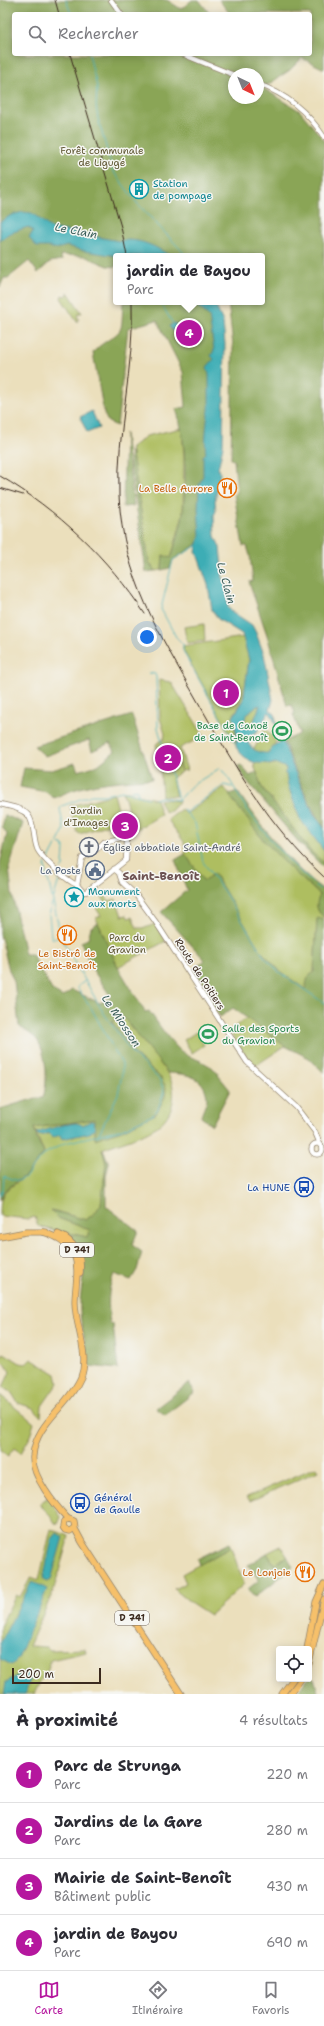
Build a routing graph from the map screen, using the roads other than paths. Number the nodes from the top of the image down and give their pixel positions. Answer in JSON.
{"nodes":[{"id":1,"x":111,"y":0,"type":"edge"},
{"id":2,"x":120,"y":12,"type":"edge"},
{"id":3,"x":187,"y":56,"type":"edge"},
{"id":4,"x":228,"y":73,"type":"edge"},
{"id":5,"x":264,"y":87,"type":"edge"},
{"id":6,"x":324,"y":137,"type":"edge"},
{"id":7,"x":0,"y":804,"type":"edge"},
{"id":8,"x":121,"y":865,"type":"junction"},
{"id":9,"x":114,"y":869,"type":"junction"},
{"id":10,"x":119,"y":873,"type":"junction"},
{"id":11,"x":77,"y":885,"type":"junction"},
{"id":12,"x":316,"y":1136,"type":"junction"},
{"id":13,"x":314,"y":1144,"type":"junction"},
{"id":14,"x":320,"y":1144,"type":"junction"},
{"id":15,"x":323,"y":1149,"type":"edge"},
{"id":16,"x":322,"y":1154,"type":"edge"},
{"id":17,"x":0,"y":1237,"type":"edge"},
{"id":18,"x":66,"y":1520,"type":"junction"},
{"id":19,"x":72,"y":1530,"type":"junction"},
{"id":20,"x":324,"y":1584,"type":"edge"},
{"id":21,"x":324,"y":1599,"type":"edge"},
{"id":22,"x":308,"y":1646,"type":"edge"},
{"id":23,"x":312,"y":1651,"type":"edge"},
{"id":24,"x":291,"y":1682,"type":"edge"},
{"id":25,"x":299,"y":1682,"type":"edge"},
{"id":26,"x":181,"y":1694,"type":"edge"},
{"id":27,"x":282,"y":1694,"type":"edge"},
{"id":28,"x":290,"y":1694,"type":"edge"}],
"edges":[{"from":1,"to":2,"type":"street"},
{"from":3,"to":4,"type":"street"},
{"from":5,"to":6,"type":"street"},
{"from":7,"to":11,"type":"street"},
{"from":8,"to":9,"type":"street"},
{"from":8,"to":10,"type":"street"},
{"from":8,"to":11,"type":"street"},
{"from":9,"to":10,"type":"street","name":"Route de Poitiers"},
{"from":9,"to":11,"type":"street"},
{"from":10,"to":12,"type":"street","name":"Route de Poitiers"},
{"from":12,"to":13,"type":"street"},
{"from":12,"to":14,"type":"street","name":"Route de Poitiers"},
{"from":13,"to":14,"type":"street"},
{"from":13,"to":16,"type":"street"},
{"from":14,"to":15,"type":"street"},
{"from":15,"to":16,"type":"street"},
{"from":17,"to":18,"type":"main road","number":"D 741"},
{"from":18,"to":19,"type":"main road"},
{"from":18,"to":19,"type":"main road"},
{"from":19,"to":26,"type":"main road","number":"D 741"},
{"from":20,"to":22,"type":"main road"},
{"from":21,"to":23,"type":"main road"},
{"from":24,"to":27,"type":"main road"},
{"from":25,"to":28,"type":"main road"}]}
